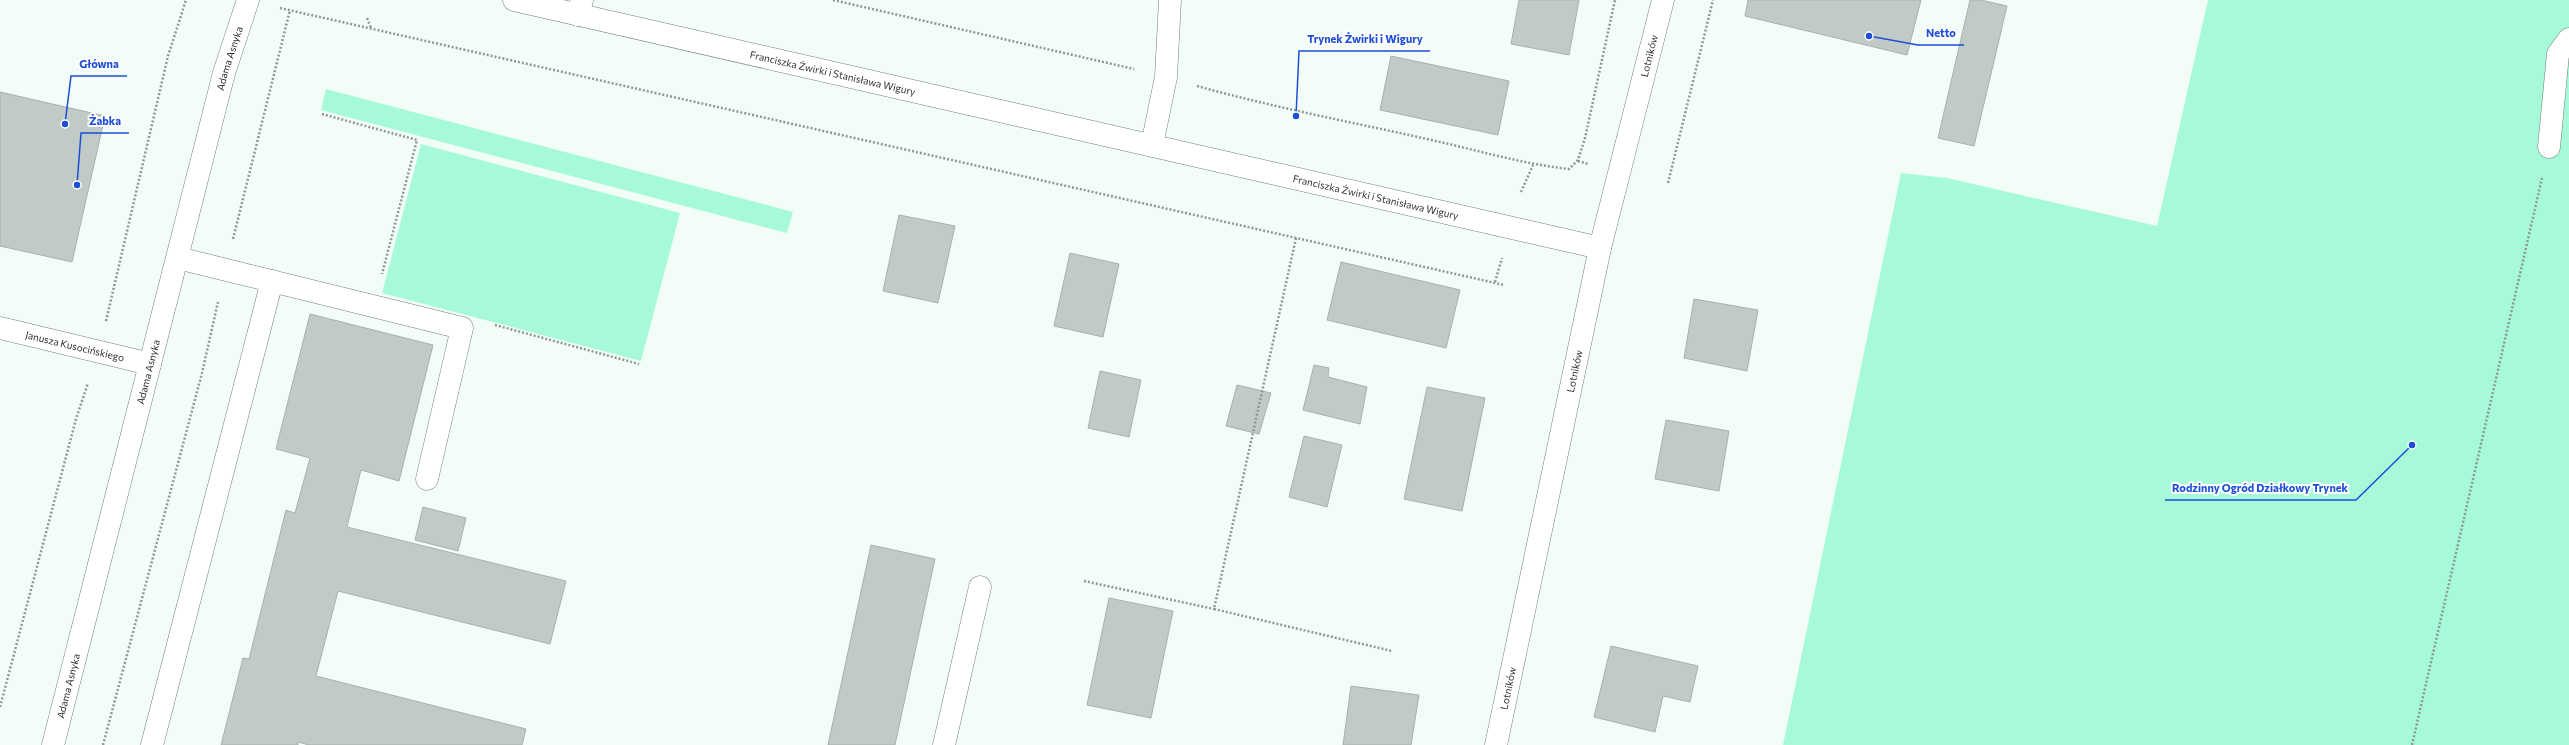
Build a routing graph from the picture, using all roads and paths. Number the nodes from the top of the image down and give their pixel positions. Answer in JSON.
{"nodes":[{"id":1,"x":248,"y":0,"type":"edge"},
{"id":2,"x":514,"y":0,"type":"edge"},
{"id":3,"x":1170,"y":0,"type":"edge"},
{"id":4,"x":1615,"y":0,"type":"edge"},
{"id":5,"x":1663,"y":0,"type":"edge"},
{"id":6,"x":1713,"y":0,"type":"edge"},
{"id":7,"x":580,"y":7,"type":"edge"},
{"id":8,"x":290,"y":10,"type":"junction"},
{"id":9,"x":367,"y":18,"type":"dead end"},
{"id":10,"x":371,"y":28,"type":"junction"},
{"id":11,"x":2569,"y":39,"type":"edge"},
{"id":12,"x":322,"y":114,"type":"dead end"},
{"id":13,"x":1152,"y":145,"type":"junction"},
{"id":14,"x":2549,"y":147,"type":"joint"},
{"id":15,"x":1578,"y":160,"type":"junction"},
{"id":16,"x":1589,"y":164,"type":"dead end"},
{"id":17,"x":1668,"y":183,"type":"dead end"},
{"id":18,"x":1521,"y":192,"type":"dead end"},
{"id":19,"x":1296,"y":238,"type":"junction"},
{"id":20,"x":1600,"y":248,"type":"junction"},
{"id":21,"x":1503,"y":256,"type":"dead end"},
{"id":22,"x":178,"y":258,"type":"junction"},
{"id":23,"x":225,"y":269,"type":"junction"},
{"id":24,"x":381,"y":277,"type":"dead end"},
{"id":25,"x":272,"y":281,"type":"junction"},
{"id":26,"x":1495,"y":282,"type":"junction"},
{"id":27,"x":1504,"y":285,"type":"dead end"},
{"id":28,"x":0,"y":328,"type":"edge"},
{"id":29,"x":150,"y":364,"type":"junction"},
{"id":30,"x":427,"y":478,"type":"dead end"},
{"id":31,"x":1084,"y":581,"type":"dead end"},
{"id":32,"x":980,"y":587,"type":"dead end"},
{"id":33,"x":1214,"y":609,"type":"junction"},
{"id":34,"x":1392,"y":651,"type":"dead end"},
{"id":35,"x":53,"y":745,"type":"edge"},
{"id":36,"x":104,"y":745,"type":"edge"},
{"id":37,"x":152,"y":745,"type":"edge"},
{"id":38,"x":944,"y":745,"type":"edge"},
{"id":39,"x":1496,"y":745,"type":"edge"},
{"id":40,"x":2412,"y":745,"type":"edge"}],
"edges":[{"from":1,"to":8,"type":"path"},
{"from":1,"to":22,"type":"street","name":"Adama Asnyka"},
{"from":2,"to":7,"type":"street","name":"Franciszka Żwirki i Stanisława Wigury"},
{"from":3,"to":13,"type":"street"},
{"from":4,"to":15,"type":"path"},
{"from":5,"to":20,"type":"street","name":"Lotników"},
{"from":6,"to":17,"type":"path"},
{"from":7,"to":13,"type":"street","name":"Franciszka Żwirki i Stanisława Wigury"},
{"from":8,"to":10,"type":"path"},
{"from":8,"to":23,"type":"path"},
{"from":9,"to":10,"type":"path"},
{"from":10,"to":19,"type":"path"},
{"from":11,"to":14,"type":"street"},
{"from":12,"to":24,"type":"path"},
{"from":13,"to":20,"type":"street","name":"Franciszka Żwirki i Stanisława Wigury"},
{"from":14,"to":40,"type":"path"},
{"from":15,"to":16,"type":"path"},
{"from":15,"to":18,"type":"path"},
{"from":19,"to":26,"type":"path"},
{"from":19,"to":33,"type":"path"},
{"from":20,"to":39,"type":"street","name":"Lotników"},
{"from":21,"to":26,"type":"path"},
{"from":22,"to":23,"type":"street"},
{"from":22,"to":29,"type":"street","name":"Adama Asnyka"},
{"from":23,"to":25,"type":"street"},
{"from":23,"to":36,"type":"path"},
{"from":25,"to":30,"type":"street"},
{"from":25,"to":37,"type":"street"},
{"from":26,"to":27,"type":"path"},
{"from":28,"to":29,"type":"street","name":"Janusza Kusocińskiego"},
{"from":29,"to":35,"type":"street","name":"Adama Asnyka"},
{"from":31,"to":33,"type":"path"},
{"from":32,"to":38,"type":"street"},
{"from":33,"to":34,"type":"path"}]}
